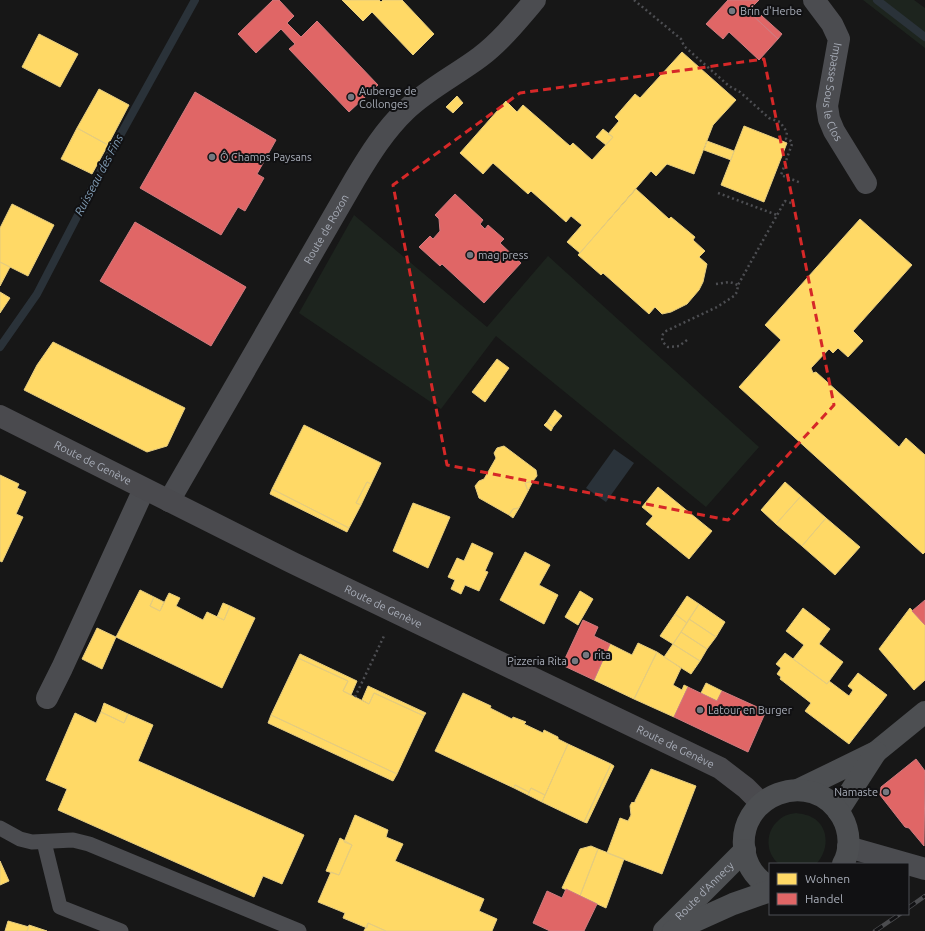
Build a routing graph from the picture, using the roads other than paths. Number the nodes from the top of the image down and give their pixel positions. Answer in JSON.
{"nodes":[{"id":1,"x":535,"y":0,"type":"edge"},
{"id":2,"x":814,"y":0,"type":"edge"},
{"id":3,"x":866,"y":183,"type":"dead end"},
{"id":4,"x":0,"y":416,"type":"edge"},
{"id":5,"x":144,"y":489,"type":"junction"},
{"id":6,"x":168,"y":502,"type":"junction"},
{"id":7,"x":47,"y":698,"type":"dead end"},
{"id":8,"x":925,"y":712,"type":"edge"},
{"id":9,"x":876,"y":752,"type":"junction"},
{"id":10,"x":798,"y":790,"type":"junction"},
{"id":11,"x":761,"y":803,"type":"junction"},
{"id":12,"x":838,"y":812,"type":"junction"},
{"id":13,"x":0,"y":828,"type":"edge"},
{"id":14,"x":44,"y":842,"type":"junction"},
{"id":15,"x":745,"y":850,"type":"junction"},
{"id":16,"x":845,"y":856,"type":"edge"},
{"id":17,"x":888,"y":863,"type":"edge"},
{"id":18,"x":909,"y":866,"type":"edge"},
{"id":19,"x":925,"y":869,"type":"edge"},
{"id":20,"x":769,"y":886,"type":"edge"},
{"id":21,"x":769,"y":891,"type":"edge"},
{"id":22,"x":121,"y":931,"type":"edge"},
{"id":23,"x":299,"y":931,"type":"edge"},
{"id":24,"x":664,"y":931,"type":"edge"},
{"id":25,"x":673,"y":931,"type":"edge"}],
"edges":[{"from":1,"to":6,"type":"street","name":"Route de Rozon"},
{"from":2,"to":3,"type":"street","name":"Impasse Sous le Clos"},
{"from":4,"to":5,"type":"main road","name":"Route de Genève"},
{"from":5,"to":6,"type":"main road","name":"Route de Genève"},
{"from":5,"to":7,"type":"street"},
{"from":6,"to":11,"type":"main road","name":"Route de Genève"},
{"from":8,"to":9,"type":"main road"},
{"from":9,"to":10,"type":"main road"},
{"from":9,"to":12,"type":"main road"},
{"from":10,"to":11,"type":"main road"},
{"from":10,"to":12,"type":"main road"},
{"from":11,"to":15,"type":"main road"},
{"from":12,"to":16,"type":"main road"},
{"from":13,"to":14,"type":"lane"},
{"from":14,"to":22,"type":"lane"},
{"from":14,"to":23,"type":"lane"},
{"from":15,"to":20,"type":"main road"},
{"from":15,"to":24,"type":"main road","name":"Route d'Annecy"},
{"from":16,"to":17,"type":"street"},
{"from":18,"to":19,"type":"street"},
{"from":21,"to":25,"type":"main road","name":"Route d'Annecy"}]}
